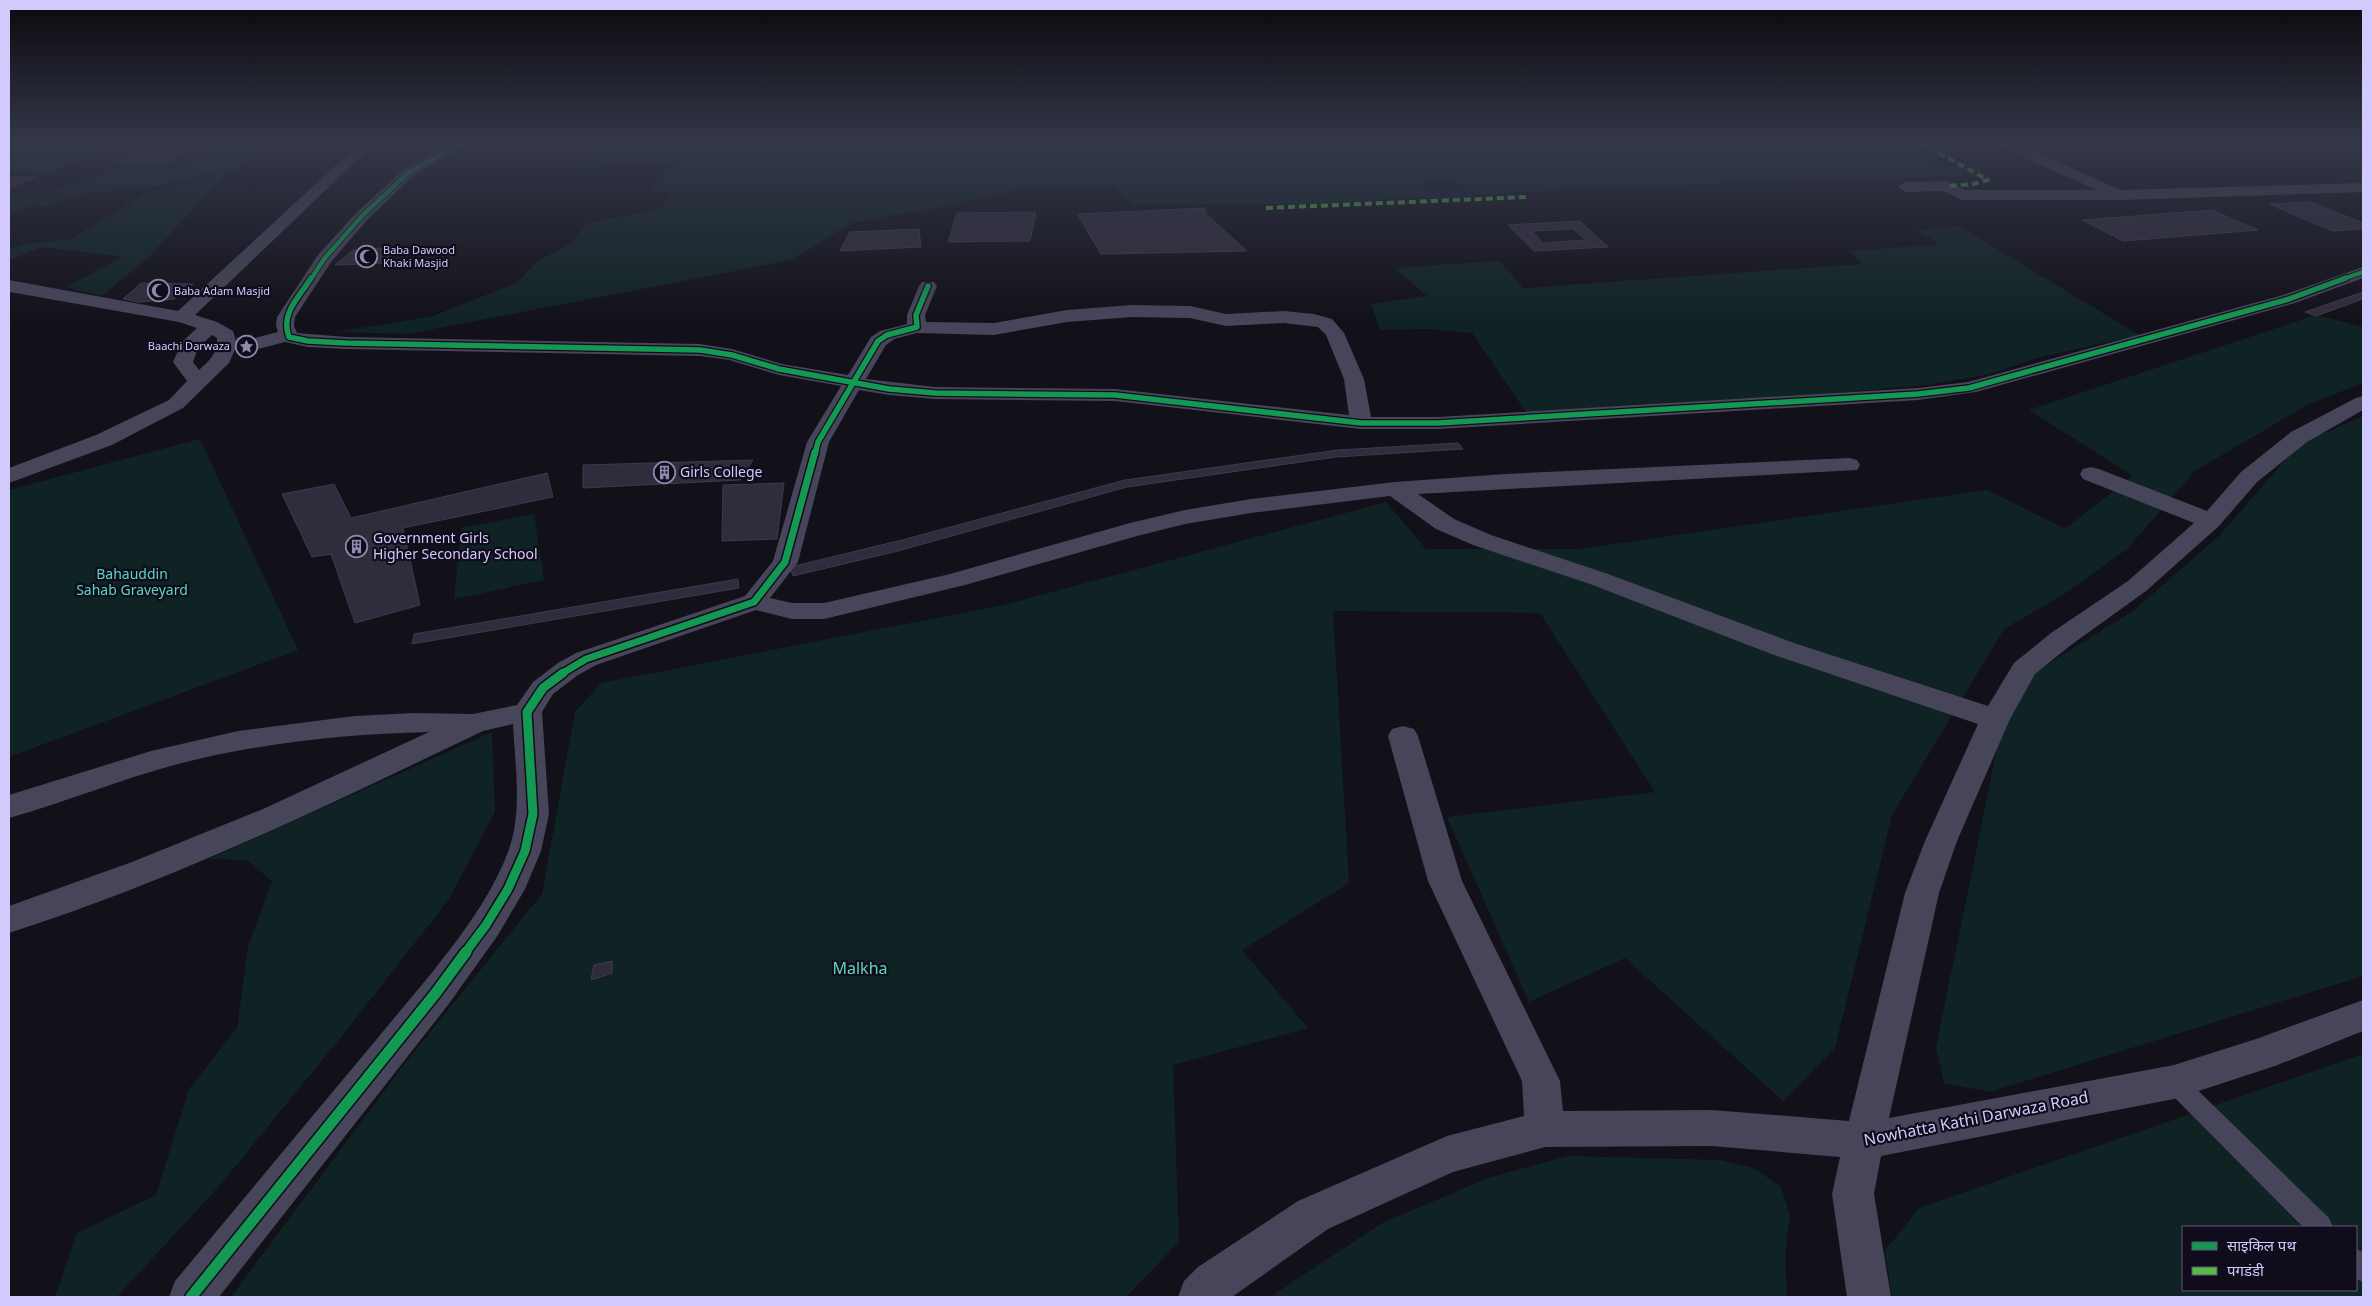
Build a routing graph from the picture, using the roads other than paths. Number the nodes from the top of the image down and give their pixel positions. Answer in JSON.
{"nodes":[{"id":1,"x":305,"y":202,"type":"edge"},
{"id":2,"x":377,"y":202,"type":"edge"},
{"id":3,"x":2363,"y":272,"type":"edge"},
{"id":4,"x":928,"y":286,"type":"dead end"},
{"id":5,"x":11,"y":288,"type":"edge"},
{"id":6,"x":182,"y":317,"type":"junction"},
{"id":7,"x":210,"y":326,"type":"junction"},
{"id":8,"x":917,"y":327,"type":"junction"},
{"id":9,"x":288,"y":335,"type":"junction"},
{"id":10,"x":239,"y":347,"type":"junction"},
{"id":11,"x":199,"y":383,"type":"junction"},
{"id":12,"x":852,"y":384,"type":"junction"},
{"id":13,"x":2363,"y":402,"type":"edge"},
{"id":14,"x":1361,"y":423,"type":"junction"},
{"id":15,"x":1849,"y":465,"type":"dead end"},
{"id":16,"x":2090,"y":474,"type":"dead end"},
{"id":17,"x":9,"y":476,"type":"edge"},
{"id":18,"x":1395,"y":489,"type":"junction"},
{"id":19,"x":2211,"y":520,"type":"junction"},
{"id":20,"x":754,"y":602,"type":"junction"},
{"id":21,"x":527,"y":712,"type":"junction"},
{"id":22,"x":1995,"y":719,"type":"junction"},
{"id":23,"x":475,"y":723,"type":"junction"},
{"id":24,"x":1403,"y":736,"type":"dead end"},
{"id":25,"x":9,"y":808,"type":"edge"},
{"id":26,"x":9,"y":920,"type":"edge"},
{"id":27,"x":2363,"y":1015,"type":"edge"},
{"id":28,"x":2174,"y":1082,"type":"junction"},
{"id":29,"x":1545,"y":1129,"type":"junction"},
{"id":30,"x":1864,"y":1141,"type":"junction"},
{"id":31,"x":2319,"y":1226,"type":"edge"},
{"id":32,"x":191,"y":1297,"type":"edge"},
{"id":33,"x":1200,"y":1297,"type":"edge"},
{"id":34,"x":1869,"y":1297,"type":"edge"}],
"edges":[{"from":1,"to":6,"type":"street"},
{"from":2,"to":9,"type":"street"},
{"from":3,"to":14,"type":"street"},
{"from":4,"to":8,"type":"street"},
{"from":5,"to":6,"type":"street"},
{"from":6,"to":7,"type":"street"},
{"from":7,"to":10,"type":"street"},
{"from":7,"to":11,"type":"street"},
{"from":8,"to":12,"type":"street"},
{"from":8,"to":14,"type":"street"},
{"from":9,"to":10,"type":"street"},
{"from":9,"to":12,"type":"street"},
{"from":10,"to":11,"type":"street"},
{"from":11,"to":17,"type":"street"},
{"from":12,"to":14,"type":"street"},
{"from":12,"to":20,"type":"street"},
{"from":13,"to":19,"type":"street"},
{"from":15,"to":18,"type":"street"},
{"from":16,"to":19,"type":"street"},
{"from":18,"to":20,"type":"street"},
{"from":18,"to":22,"type":"street"},
{"from":19,"to":22,"type":"street"},
{"from":20,"to":21,"type":"street"},
{"from":21,"to":23,"type":"street"},
{"from":21,"to":32,"type":"street"},
{"from":22,"to":30,"type":"street"},
{"from":23,"to":25,"type":"street"},
{"from":23,"to":26,"type":"street"},
{"from":24,"to":29,"type":"street"},
{"from":27,"to":28,"type":"street","name":"Nowhatta Kathi Darwaza Road"},
{"from":28,"to":30,"type":"street","name":"Nowhatta Kathi Darwaza Road"},
{"from":28,"to":31,"type":"lane"},
{"from":29,"to":30,"type":"street","name":"Nowhatta Kathi Darwaza Road"},
{"from":29,"to":33,"type":"street","name":"Nowhatta Kathi Darwaza Road"},
{"from":30,"to":34,"type":"street"}]}
